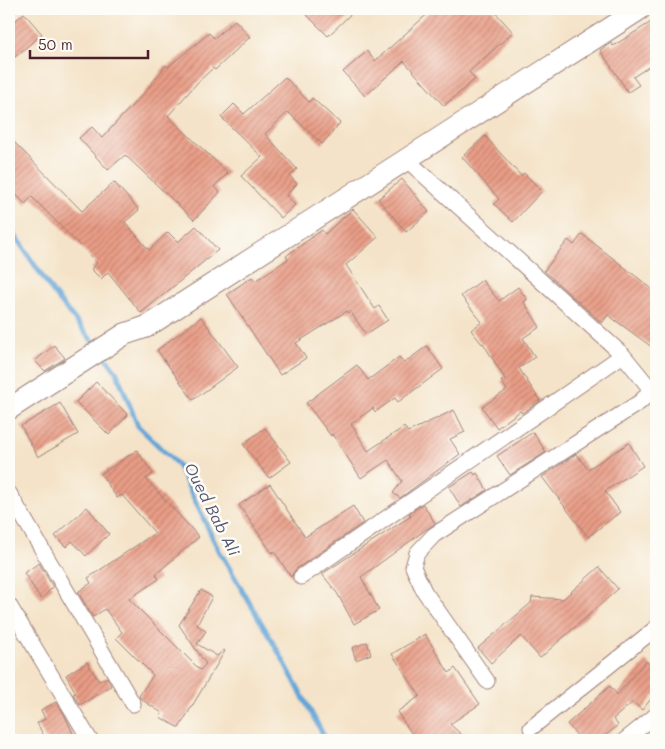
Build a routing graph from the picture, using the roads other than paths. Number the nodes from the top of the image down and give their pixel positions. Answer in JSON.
{"nodes":[{"id":1,"x":640,"y":9,"type":"edge"},
{"id":2,"x":406,"y":160,"type":"junction"},
{"id":3,"x":623,"y":355,"type":"junction"},
{"id":4,"x":9,"y":409,"type":"edge"},
{"id":5,"x":9,"y":493,"type":"edge"},
{"id":6,"x":301,"y":577,"type":"dead end"},
{"id":7,"x":9,"y":605,"type":"edge"},
{"id":8,"x":656,"y":628,"type":"edge"},
{"id":9,"x":487,"y":681,"type":"dead end"},
{"id":10,"x":133,"y":704,"type":"dead end"},
{"id":11,"x":656,"y":715,"type":"edge"},
{"id":12,"x":531,"y":728,"type":"dead end"},
{"id":13,"x":90,"y":740,"type":"edge"},
{"id":14,"x":625,"y":740,"type":"edge"}],
"edges":[{"from":1,"to":2,"type":"street"},
{"from":2,"to":3,"type":"street"},
{"from":2,"to":4,"type":"street"},
{"from":3,"to":6,"type":"street"},
{"from":3,"to":9,"type":"street"},
{"from":5,"to":10,"type":"street"},
{"from":7,"to":13,"type":"street"},
{"from":8,"to":12,"type":"street"},
{"from":11,"to":14,"type":"street"}]}
